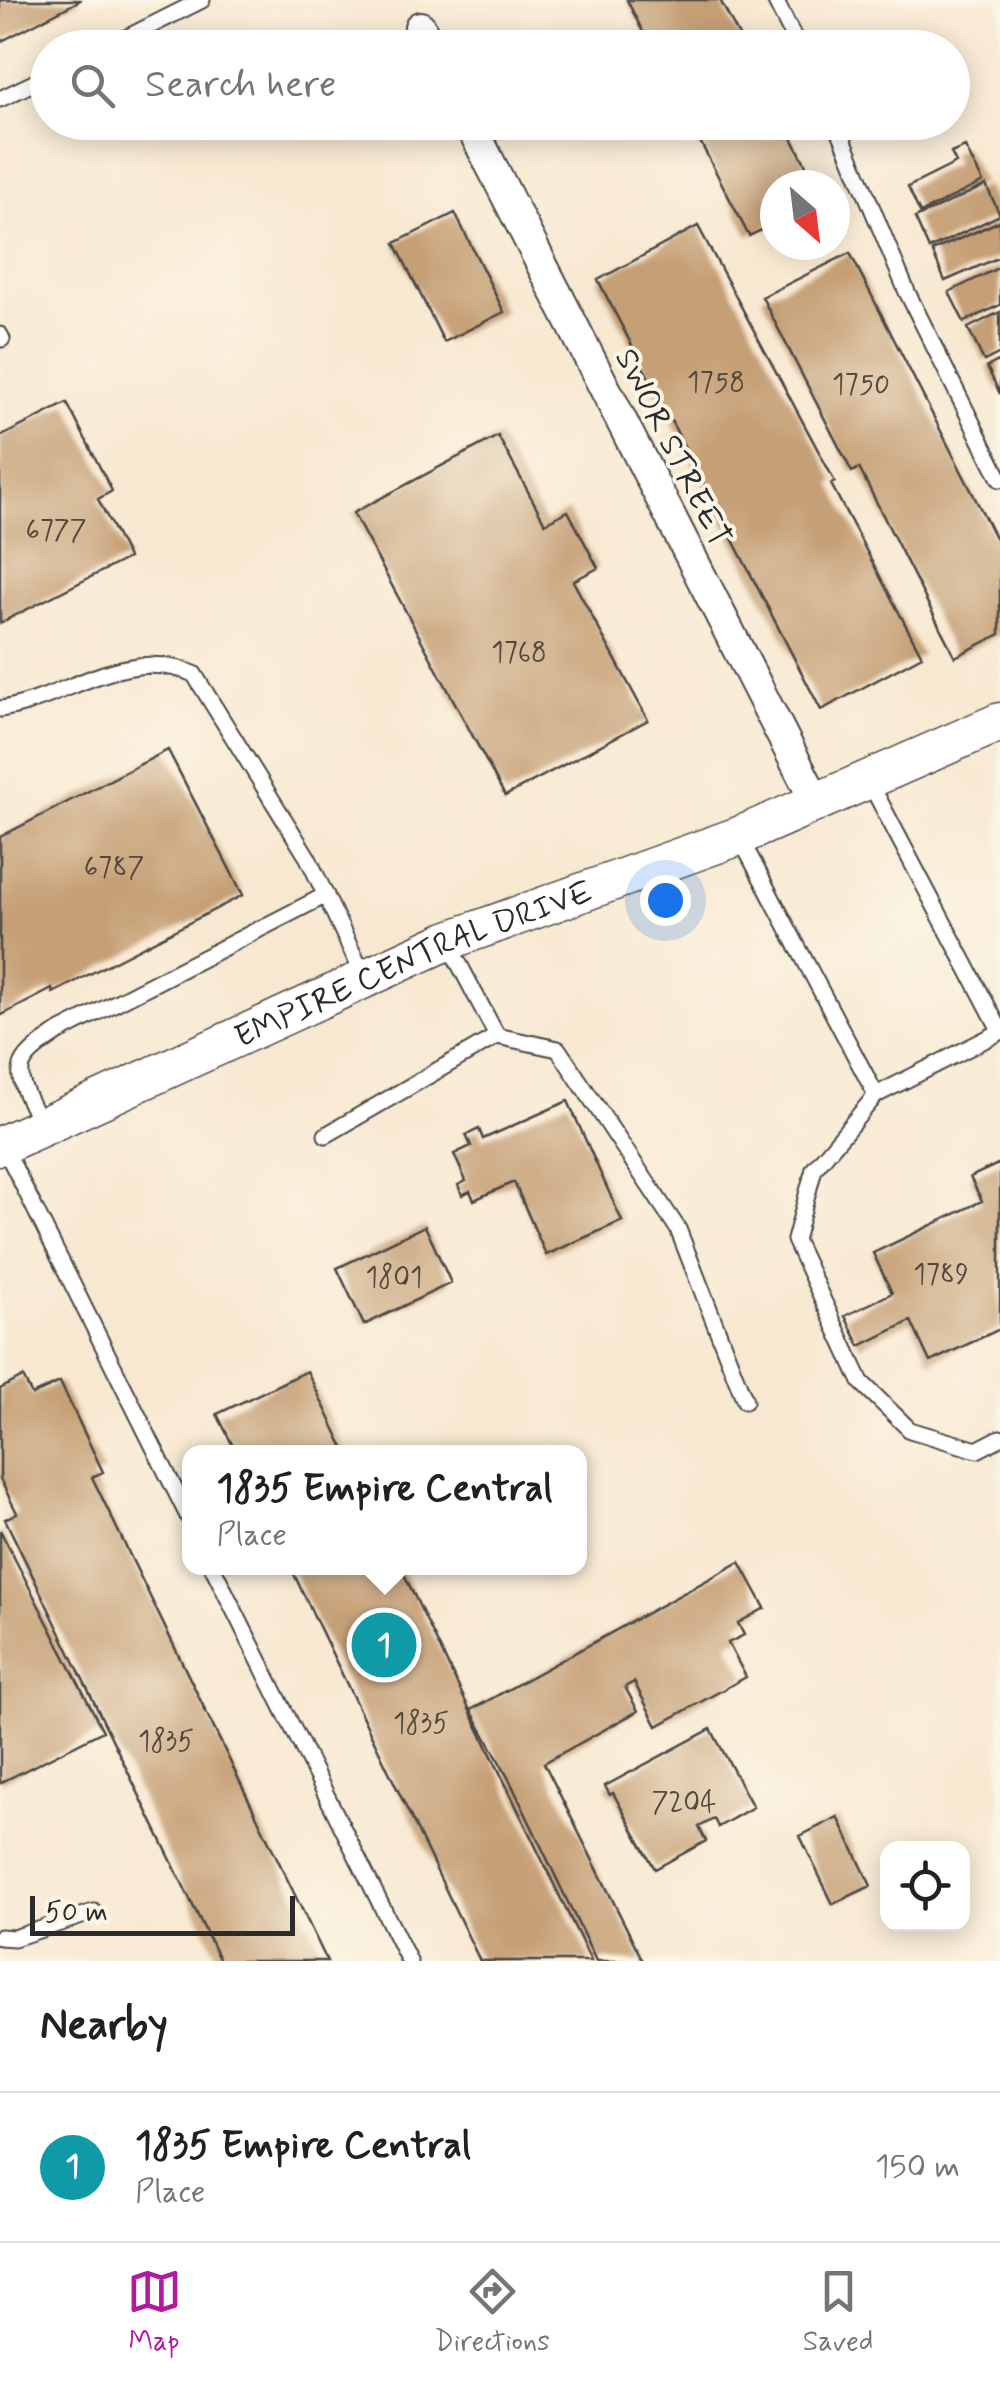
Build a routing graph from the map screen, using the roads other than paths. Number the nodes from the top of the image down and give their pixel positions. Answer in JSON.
{"nodes":[{"id":1,"x":202,"y":0,"type":"edge"},
{"id":2,"x":775,"y":0,"type":"edge"},
{"id":3,"x":142,"y":30,"type":"edge"},
{"id":4,"x":790,"y":30,"type":"edge"},
{"id":5,"x":30,"y":85,"type":"edge"},
{"id":6,"x":0,"y":99,"type":"edge"},
{"id":7,"x":478,"y":140,"type":"edge"},
{"id":8,"x":844,"y":140,"type":"edge"},
{"id":9,"x":1000,"y":479,"type":"edge"},
{"id":10,"x":0,"y":709,"type":"edge"},
{"id":11,"x":1000,"y":722,"type":"edge"},
{"id":12,"x":869,"y":780,"type":"junction"},
{"id":13,"x":816,"y":804,"type":"junction"},
{"id":14,"x":739,"y":836,"type":"junction"},
{"id":15,"x":326,"y":896,"type":"junction"},
{"id":16,"x":448,"y":941,"type":"junction"},
{"id":17,"x":364,"y":976,"type":"junction"},
{"id":18,"x":1000,"y":1031,"type":"edge"},
{"id":19,"x":496,"y":1036,"type":"junction"},
{"id":20,"x":876,"y":1095,"type":"junction"},
{"id":21,"x":41,"y":1126,"type":"junction"},
{"id":22,"x":326,"y":1135,"type":"dead end"},
{"id":23,"x":2,"y":1146,"type":"edge"},
{"id":24,"x":744,"y":1400,"type":"dead end"},
{"id":25,"x":1000,"y":1438,"type":"edge"},
{"id":26,"x":182,"y":1504,"type":"edge"},
{"id":27,"x":217,"y":1575,"type":"edge"},
{"id":28,"x":94,"y":1912,"type":"dead end"},
{"id":29,"x":0,"y":1937,"type":"edge"},
{"id":30,"x":408,"y":1961,"type":"edge"}],
"edges":[{"from":1,"to":3,"type":"lane"},
{"from":2,"to":4,"type":"lane"},
{"from":5,"to":6,"type":"lane"},
{"from":7,"to":13,"type":"street","name":"SWOR STREET"},
{"from":8,"to":9,"type":"lane"},
{"from":10,"to":15,"type":"lane"},
{"from":11,"to":12,"type":"street","name":"EMPIRE CENTRAL DRIVE"},
{"from":12,"to":13,"type":"street","name":"EMPIRE CENTRAL DRIVE"},
{"from":12,"to":18,"type":"lane"},
{"from":13,"to":14,"type":"street","name":"EMPIRE CENTRAL DRIVE"},
{"from":14,"to":16,"type":"street","name":"EMPIRE CENTRAL DRIVE"},
{"from":14,"to":20,"type":"lane"},
{"from":15,"to":17,"type":"lane"},
{"from":15,"to":21,"type":"lane"},
{"from":16,"to":17,"type":"street","name":"EMPIRE CENTRAL DRIVE"},
{"from":16,"to":19,"type":"lane"},
{"from":17,"to":21,"type":"street","name":"EMPIRE CENTRAL DRIVE"},
{"from":18,"to":20,"type":"lane"},
{"from":19,"to":22,"type":"lane"},
{"from":19,"to":24,"type":"lane"},
{"from":20,"to":25,"type":"lane"},
{"from":21,"to":23,"type":"street","name":"EMPIRE CENTRAL DRIVE"},
{"from":23,"to":26,"type":"lane"},
{"from":27,"to":30,"type":"lane"},
{"from":28,"to":29,"type":"lane"}]}
